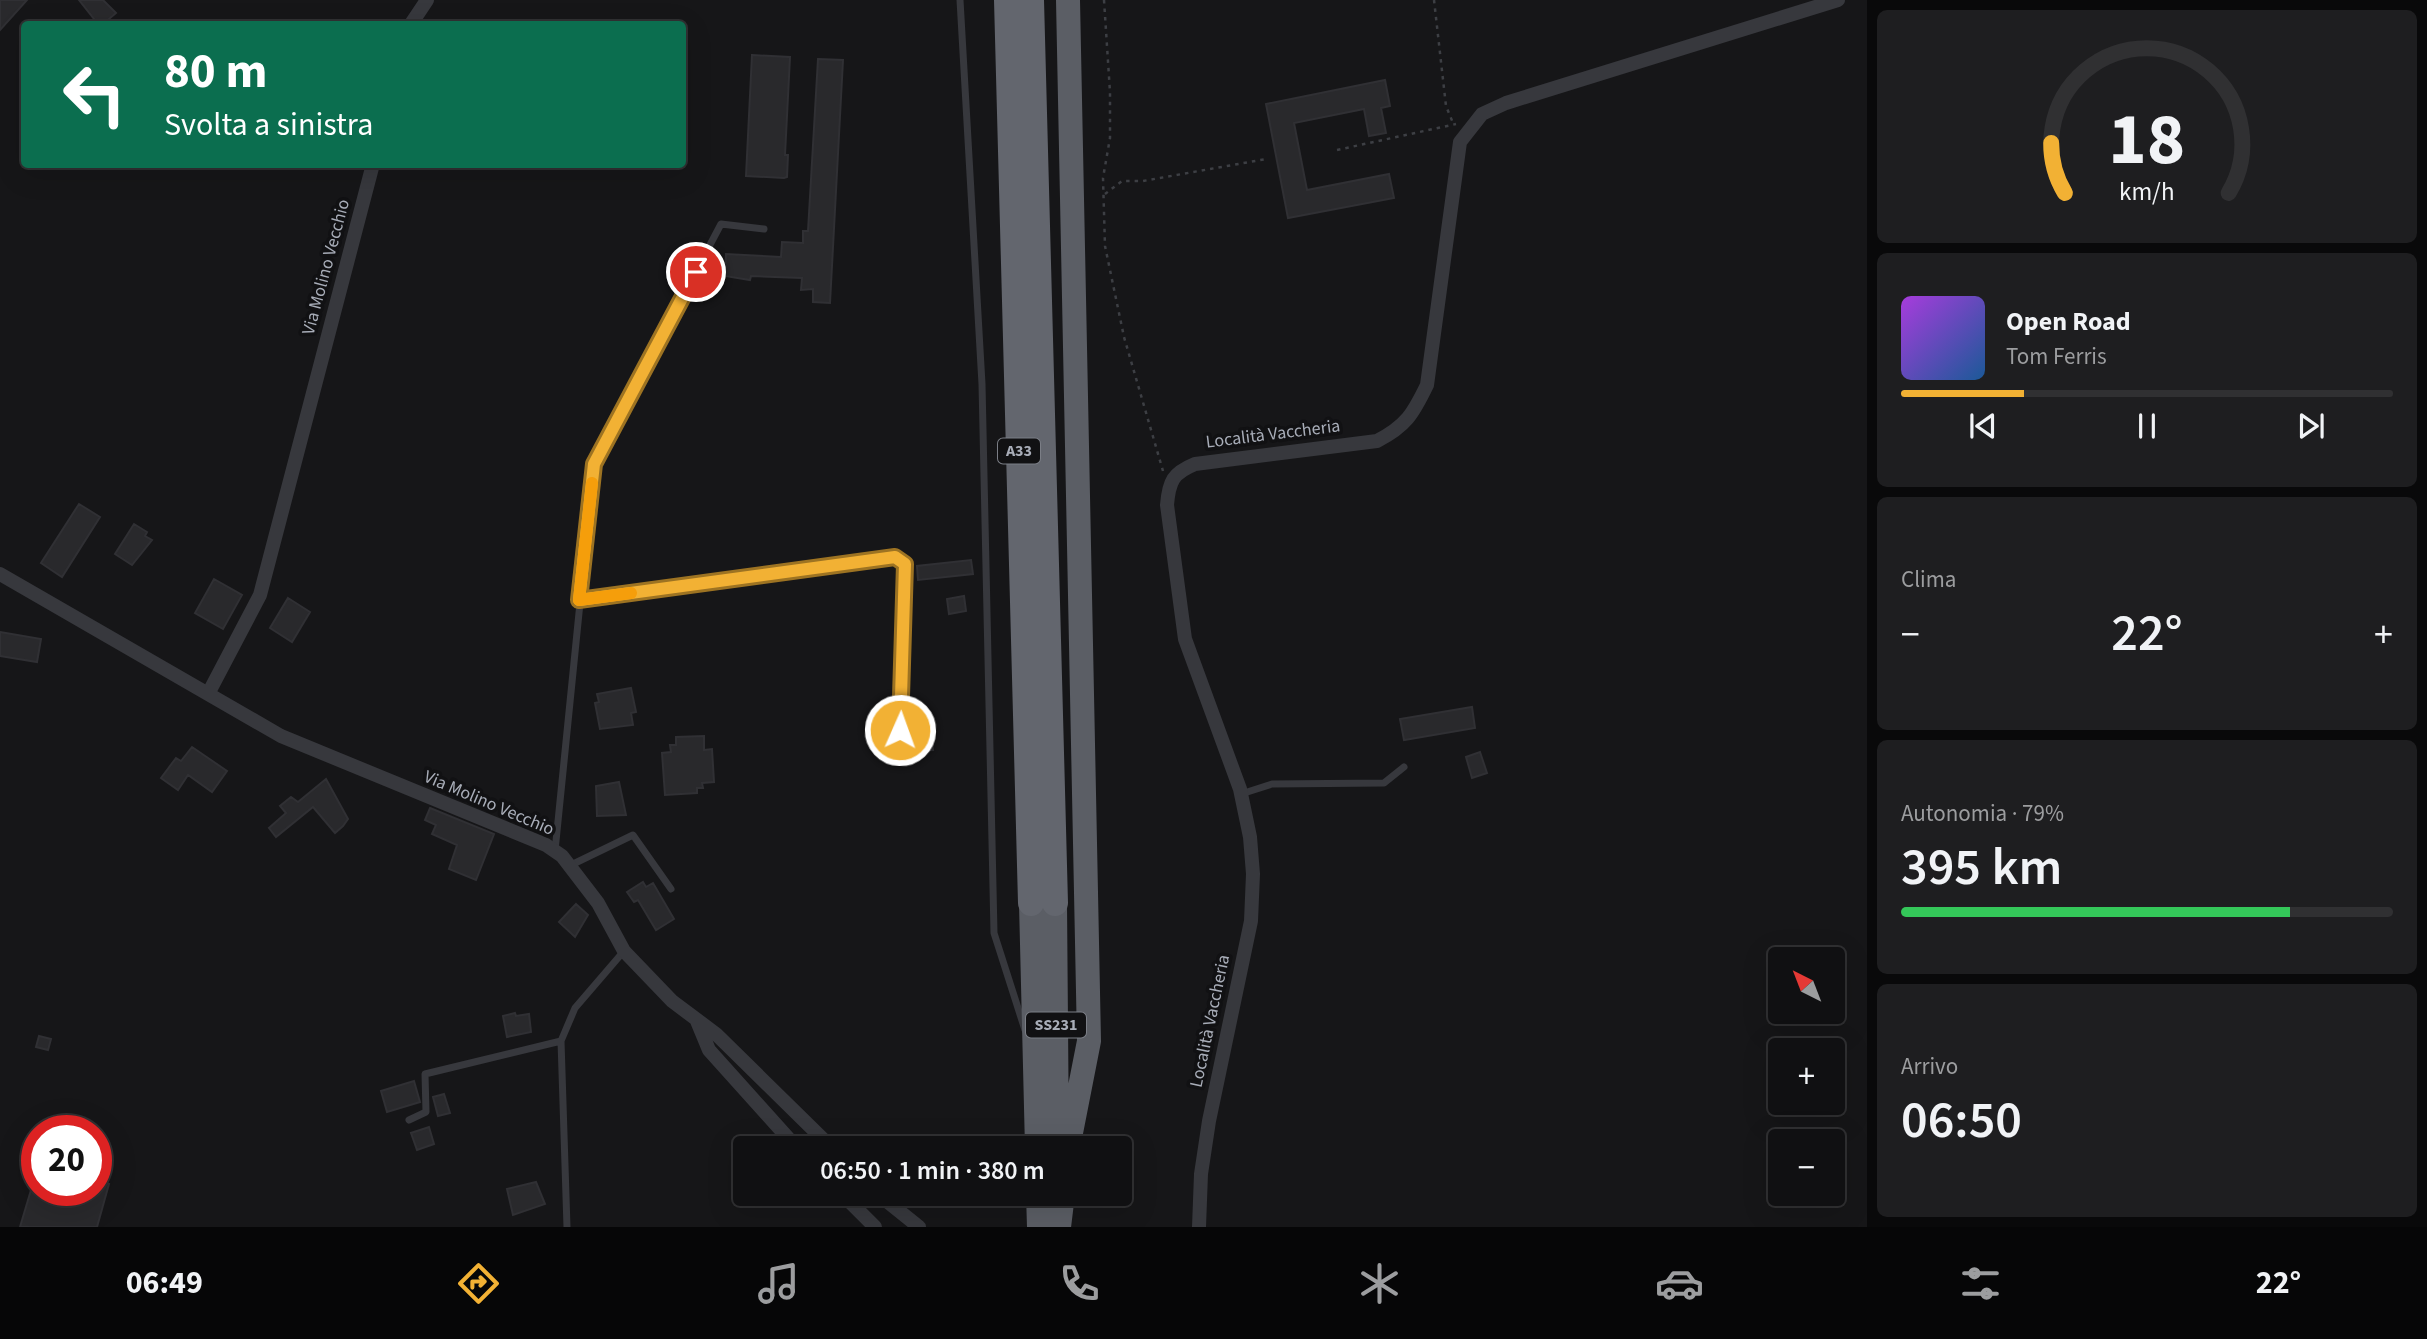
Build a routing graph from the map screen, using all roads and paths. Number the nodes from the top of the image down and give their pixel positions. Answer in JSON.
{"nodes":[{"id":1,"x":427,"y":0,"type":"edge"},
{"id":2,"x":960,"y":0,"type":"edge"},
{"id":3,"x":1007,"y":0,"type":"edge"},
{"id":4,"x":1031,"y":0,"type":"edge"},
{"id":5,"x":1068,"y":0,"type":"edge"},
{"id":6,"x":1104,"y":0,"type":"edge"},
{"id":7,"x":1434,"y":0,"type":"edge"},
{"id":8,"x":1838,"y":0,"type":"edge"},
{"id":9,"x":413,"y":21,"type":"edge"},
{"id":10,"x":1453,"y":123,"type":"junction"},
{"id":11,"x":1469,"y":127,"type":"junction"},
{"id":12,"x":1337,"y":150,"type":"dead end"},
{"id":13,"x":1266,"y":159,"type":"dead end"},
{"id":14,"x":372,"y":168,"type":"edge"},
{"id":15,"x":1103,"y":196,"type":"junction"},
{"id":16,"x":764,"y":229,"type":"dead end"},
{"id":17,"x":1169,"y":484,"type":"junction"},
{"id":18,"x":0,"y":574,"type":"edge"},
{"id":19,"x":579,"y":600,"type":"junction"},
{"id":20,"x":208,"y":694,"type":"junction"},
{"id":21,"x":900,"y":730,"type":"dead end"},
{"id":22,"x":1404,"y":767,"type":"dead end"},
{"id":23,"x":1241,"y":794,"type":"junction"},
{"id":24,"x":555,"y":851,"type":"junction"},
{"id":25,"x":569,"y":866,"type":"junction"},
{"id":26,"x":671,"y":889,"type":"dead end"},
{"id":27,"x":1043,"y":903,"type":"junction"},
{"id":28,"x":624,"y":951,"type":"junction"},
{"id":29,"x":697,"y":1019,"type":"junction"},
{"id":30,"x":561,"y":1041,"type":"junction"},
{"id":31,"x":1035,"y":1058,"type":"junction"},
{"id":32,"x":409,"y":1120,"type":"dead end"},
{"id":33,"x":786,"y":1136,"type":"edge"},
{"id":34,"x":820,"y":1136,"type":"edge"},
{"id":35,"x":1037,"y":1136,"type":"edge"},
{"id":36,"x":1056,"y":1136,"type":"edge"},
{"id":37,"x":1070,"y":1136,"type":"edge"},
{"id":38,"x":854,"y":1206,"type":"edge"},
{"id":39,"x":893,"y":1206,"type":"edge"},
{"id":40,"x":1038,"y":1206,"type":"edge"},
{"id":41,"x":1057,"y":1206,"type":"edge"},
{"id":42,"x":1061,"y":1206,"type":"edge"},
{"id":43,"x":567,"y":1227,"type":"edge"},
{"id":44,"x":876,"y":1227,"type":"edge"},
{"id":45,"x":919,"y":1227,"type":"edge"},
{"id":46,"x":1038,"y":1227,"type":"edge"},
{"id":47,"x":1058,"y":1227,"type":"edge"},
{"id":48,"x":1199,"y":1227,"type":"edge"}],
"edges":[{"from":1,"to":9,"type":"street"},
{"from":2,"to":31,"type":"lane"},
{"from":3,"to":27,"type":"highway","number":"A33"},
{"from":4,"to":27,"type":"highway","number":"A33"},
{"from":5,"to":37,"type":"highway"},
{"from":6,"to":15,"type":"path"},
{"from":7,"to":10,"type":"path"},
{"from":8,"to":11,"type":"street"},
{"from":10,"to":11,"type":"path"},
{"from":10,"to":12,"type":"path"},
{"from":11,"to":17,"type":"street","name":"Località Vaccheria"},
{"from":13,"to":15,"type":"path"},
{"from":14,"to":20,"type":"street","name":"Via Molino Vecchio"},
{"from":15,"to":17,"type":"path"},
{"from":16,"to":19,"type":"lane"},
{"from":17,"to":23,"type":"street","name":"Località Vaccheria"},
{"from":18,"to":20,"type":"street","name":"Via Molino Vecchio"},
{"from":19,"to":21,"type":"lane"},
{"from":19,"to":24,"type":"lane"},
{"from":20,"to":24,"type":"street","name":"Via Molino Vecchio"},
{"from":22,"to":23,"type":"lane"},
{"from":23,"to":48,"type":"street","name":"Località Vaccheria"},
{"from":24,"to":25,"type":"street","name":"Via Molino Vecchio"},
{"from":25,"to":26,"type":"lane"},
{"from":25,"to":28,"type":"street","name":"Via Molino Vecchio"},
{"from":27,"to":31,"type":"highway","number":"SS231"},
{"from":27,"to":36,"type":"highway","number":"SS231"},
{"from":28,"to":29,"type":"street","name":"Via Molino Vecchio"},
{"from":28,"to":30,"type":"lane"},
{"from":29,"to":33,"type":"street"},
{"from":29,"to":34,"type":"street","name":"Via Molino Vecchio"},
{"from":30,"to":32,"type":"lane"},
{"from":30,"to":43,"type":"lane"},
{"from":31,"to":35,"type":"highway","number":"SS231"},
{"from":38,"to":44,"type":"street"},
{"from":39,"to":45,"type":"street"},
{"from":40,"to":46,"type":"highway"},
{"from":41,"to":47,"type":"highway"},
{"from":42,"to":47,"type":"highway"}]}
